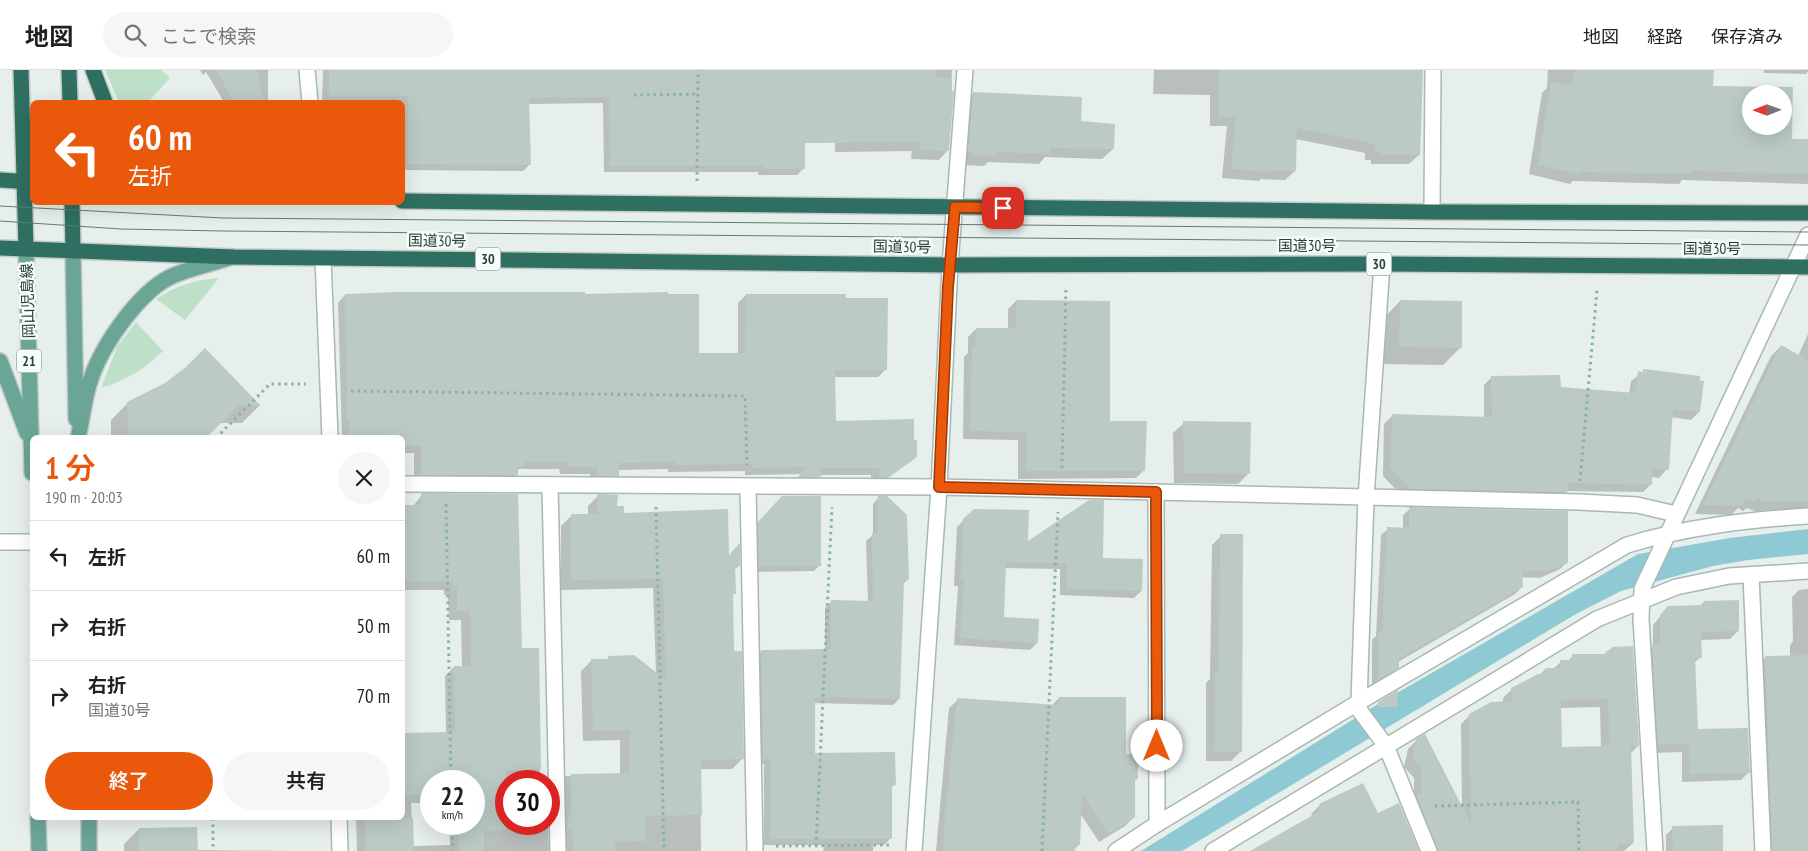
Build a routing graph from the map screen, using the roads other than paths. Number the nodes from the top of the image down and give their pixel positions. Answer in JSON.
{"nodes":[{"id":1,"x":21,"y":70,"type":"edge"},
{"id":2,"x":70,"y":70,"type":"edge"},
{"id":3,"x":93,"y":70,"type":"edge"},
{"id":4,"x":307,"y":70,"type":"edge"},
{"id":5,"x":965,"y":70,"type":"edge"},
{"id":6,"x":1433,"y":70,"type":"edge"},
{"id":7,"x":70,"y":100,"type":"edge"},
{"id":8,"x":104,"y":100,"type":"edge"},
{"id":9,"x":310,"y":100,"type":"edge"},
{"id":10,"x":0,"y":180,"type":"edge"},
{"id":11,"x":28,"y":182,"type":"edge"},
{"id":12,"x":405,"y":201,"type":"edge"},
{"id":13,"x":72,"y":205,"type":"edge"},
{"id":14,"x":955,"y":207,"type":"junction"},
{"id":15,"x":1432,"y":212,"type":"junction"},
{"id":16,"x":1808,"y":213,"type":"edge"},
{"id":17,"x":1808,"y":235,"type":"edge"},
{"id":18,"x":0,"y":248,"type":"edge"},
{"id":19,"x":26,"y":249,"type":"junction"},
{"id":20,"x":73,"y":251,"type":"junction"},
{"id":21,"x":234,"y":257,"type":"junction"},
{"id":22,"x":323,"y":258,"type":"junction"},
{"id":23,"x":1382,"y":264,"type":"junction"},
{"id":24,"x":950,"y":265,"type":"junction"},
{"id":25,"x":1801,"y":267,"type":"edge"},
{"id":26,"x":0,"y":361,"type":"edge"},
{"id":27,"x":32,"y":435,"type":"edge"},
{"id":28,"x":77,"y":435,"type":"edge"},
{"id":29,"x":78,"y":435,"type":"edge"},
{"id":30,"x":330,"y":435,"type":"edge"},
{"id":31,"x":30,"y":442,"type":"edge"},
{"id":32,"x":405,"y":484,"type":"edge"},
{"id":33,"x":550,"y":485,"type":"junction"},
{"id":34,"x":748,"y":486,"type":"junction"},
{"id":35,"x":939,"y":487,"type":"junction"},
{"id":36,"x":1156,"y":492,"type":"junction"},
{"id":37,"x":1366,"y":498,"type":"junction"},
{"id":38,"x":1676,"y":514,"type":"junction"},
{"id":39,"x":1808,"y":516,"type":"edge"},
{"id":40,"x":1669,"y":532,"type":"junction"},
{"id":41,"x":0,"y":542,"type":"edge"},
{"id":42,"x":30,"y":542,"type":"edge"},
{"id":43,"x":1808,"y":571,"type":"edge"},
{"id":44,"x":1751,"y":575,"type":"junction"},
{"id":45,"x":1642,"y":595,"type":"junction"},
{"id":46,"x":1359,"y":706,"type":"junction"},
{"id":47,"x":1382,"y":742,"type":"junction"},
{"id":48,"x":38,"y":820,"type":"edge"},
{"id":49,"x":89,"y":820,"type":"edge"},
{"id":50,"x":339,"y":820,"type":"edge"},
{"id":51,"x":1157,"y":824,"type":"junction"},
{"id":52,"x":755,"y":849,"type":"edge"},
{"id":53,"x":39,"y":851,"type":"edge"},
{"id":54,"x":89,"y":851,"type":"edge"},
{"id":55,"x":340,"y":851,"type":"edge"},
{"id":56,"x":558,"y":851,"type":"edge"},
{"id":57,"x":914,"y":851,"type":"edge"},
{"id":58,"x":1116,"y":851,"type":"edge"},
{"id":59,"x":1213,"y":851,"type":"edge"},
{"id":60,"x":1429,"y":851,"type":"edge"},
{"id":61,"x":1655,"y":851,"type":"edge"},
{"id":62,"x":1763,"y":851,"type":"edge"}],
"edges":[{"from":1,"to":11,"type":"highway"},
{"from":2,"to":7,"type":"highway"},
{"from":3,"to":8,"type":"highway"},
{"from":4,"to":9,"type":"street"},
{"from":5,"to":14,"type":"street"},
{"from":6,"to":15,"type":"street"},
{"from":10,"to":11,"type":"highway"},
{"from":11,"to":19,"type":"highway"},
{"from":12,"to":14,"type":"highway"},
{"from":13,"to":20,"type":"highway"},
{"from":14,"to":15,"type":"highway"},
{"from":14,"to":24,"type":"street"},
{"from":15,"to":16,"type":"highway"},
{"from":17,"to":25,"type":"street"},
{"from":18,"to":19,"type":"highway","name":"国道30号"},
{"from":19,"to":20,"type":"highway","name":"国道30号","number":"30"},
{"from":19,"to":27,"type":"main road","name":"岡山児島線","number":"21"},
{"from":20,"to":21,"type":"highway","name":"国道30号","number":"30"},
{"from":20,"to":28,"type":"main road"},
{"from":21,"to":22,"type":"highway","name":"国道30号","number":"30"},
{"from":21,"to":29,"type":"main road"},
{"from":22,"to":24,"type":"highway","name":"国道30号","number":"30"},
{"from":22,"to":30,"type":"street"},
{"from":23,"to":24,"type":"highway","name":"国道30号","number":"30"},
{"from":23,"to":25,"type":"highway","name":"国道30号","number":"30"},
{"from":23,"to":37,"type":"street"},
{"from":24,"to":35,"type":"street"},
{"from":25,"to":38,"type":"street"},
{"from":26,"to":31,"type":"main road"},
{"from":32,"to":33,"type":"street"},
{"from":33,"to":34,"type":"street"},
{"from":33,"to":56,"type":"street"},
{"from":34,"to":35,"type":"street"},
{"from":34,"to":52,"type":"street"},
{"from":35,"to":36,"type":"street"},
{"from":35,"to":57,"type":"street"},
{"from":36,"to":37,"type":"street"},
{"from":36,"to":51,"type":"street"},
{"from":37,"to":38,"type":"street"},
{"from":37,"to":46,"type":"street"},
{"from":38,"to":40,"type":"street"},
{"from":39,"to":40,"type":"street"},
{"from":40,"to":45,"type":"street"},
{"from":40,"to":46,"type":"street"},
{"from":41,"to":42,"type":"street"},
{"from":43,"to":44,"type":"street"},
{"from":44,"to":45,"type":"street"},
{"from":44,"to":62,"type":"street"},
{"from":45,"to":47,"type":"street"},
{"from":45,"to":61,"type":"street"},
{"from":46,"to":47,"type":"street"},
{"from":46,"to":51,"type":"street"},
{"from":47,"to":59,"type":"street"},
{"from":47,"to":60,"type":"street"},
{"from":48,"to":53,"type":"main road"},
{"from":49,"to":54,"type":"main road"},
{"from":50,"to":55,"type":"street"},
{"from":51,"to":58,"type":"street"}]}
